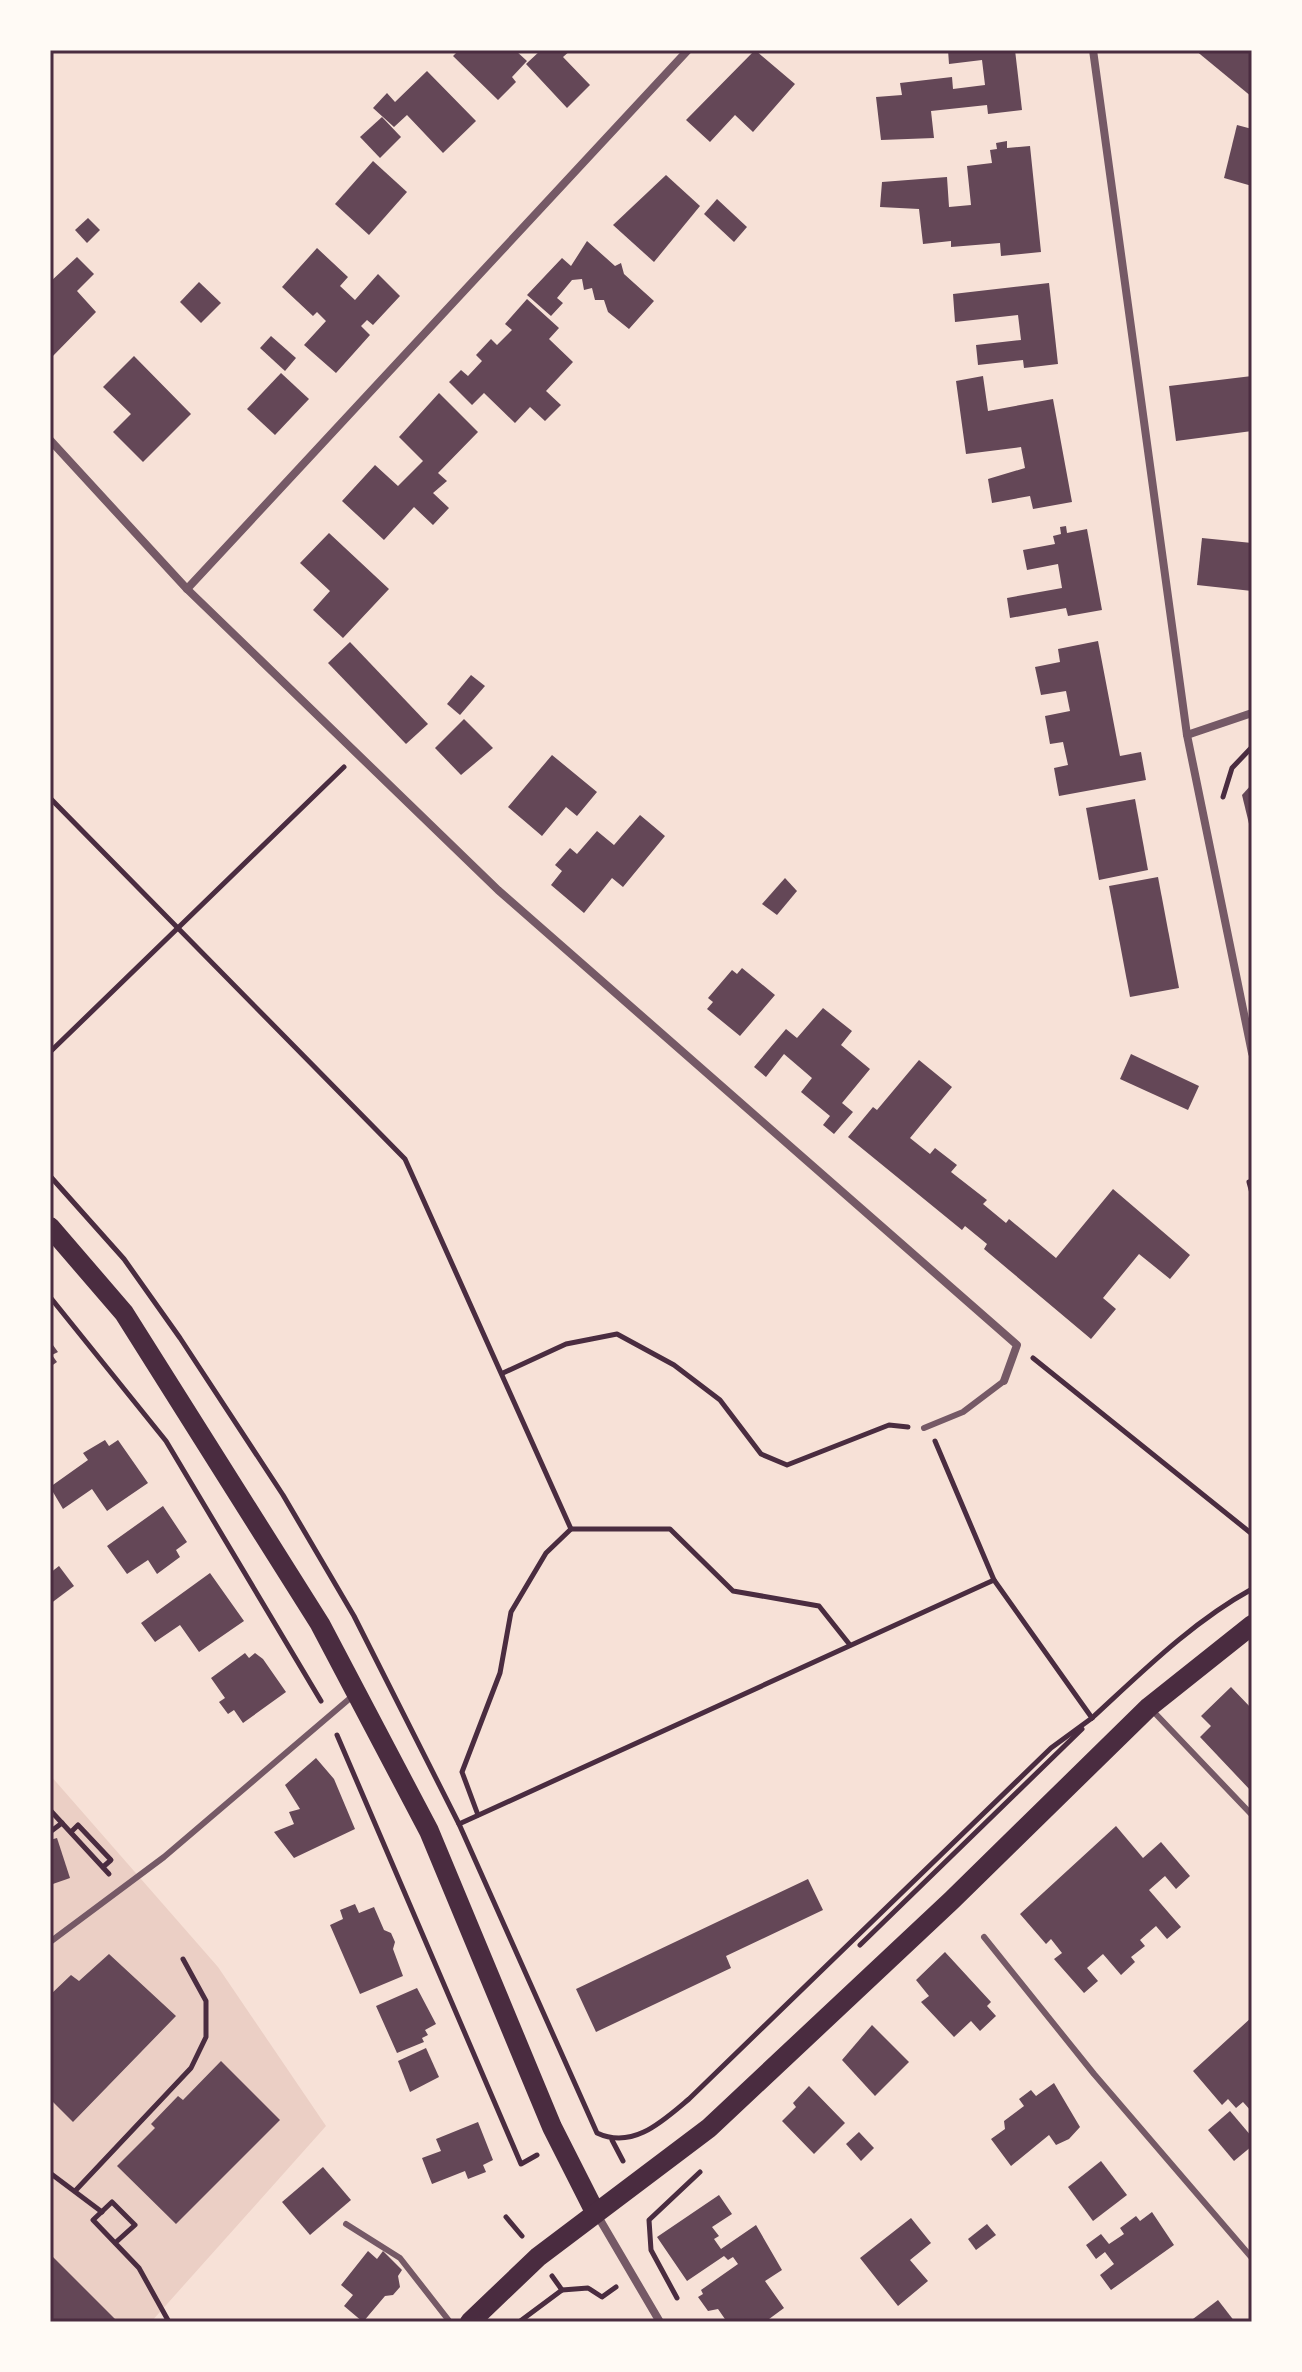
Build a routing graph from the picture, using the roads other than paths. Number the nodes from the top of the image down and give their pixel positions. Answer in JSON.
{"nodes":[{"id":1,"x":688,"y":50,"type":"edge"},
{"id":2,"x":1093,"y":50,"type":"edge"},
{"id":3,"x":50,"y":440,"type":"edge"},
{"id":4,"x":187,"y":589,"type":"junction"},
{"id":5,"x":1252,"y":713,"type":"edge"},
{"id":6,"x":1187,"y":735,"type":"junction"},
{"id":7,"x":1252,"y":1053,"type":"edge"},
{"id":8,"x":50,"y":1227,"type":"edge"},
{"id":9,"x":1004,"y":1381,"type":"joint"},
{"id":10,"x":924,"y":1428,"type":"road end"},
{"id":11,"x":1252,"y":1625,"type":"edge"},
{"id":12,"x":358,"y":1692,"type":"junction"},
{"id":13,"x":1149,"y":1707,"type":"junction"},
{"id":14,"x":1252,"y":1815,"type":"edge"},
{"id":15,"x":984,"y":1937,"type":"dead end"},
{"id":16,"x":50,"y":1942,"type":"edge"},
{"id":17,"x":595,"y":2212,"type":"junction"},
{"id":18,"x":346,"y":2224,"type":"dead end"},
{"id":19,"x":1252,"y":2258,"type":"edge"},
{"id":20,"x":450,"y":2322,"type":"edge"},
{"id":21,"x":470,"y":2322,"type":"edge"},
{"id":22,"x":660,"y":2322,"type":"edge"}],
"edges":[{"from":1,"to":4,"type":"street"},
{"from":2,"to":6,"type":"street"},
{"from":3,"to":4,"type":"street"},
{"from":4,"to":9,"type":"street"},
{"from":5,"to":6,"type":"street"},
{"from":6,"to":7,"type":"street"},
{"from":8,"to":12,"type":"main road"},
{"from":9,"to":10,"type":"lane"},
{"from":11,"to":13,"type":"main road"},
{"from":12,"to":16,"type":"lane"},
{"from":12,"to":17,"type":"main road"},
{"from":13,"to":14,"type":"lane"},
{"from":13,"to":17,"type":"main road"},
{"from":15,"to":19,"type":"lane"},
{"from":17,"to":21,"type":"main road"},
{"from":17,"to":22,"type":"street"},
{"from":18,"to":20,"type":"lane"}]}
